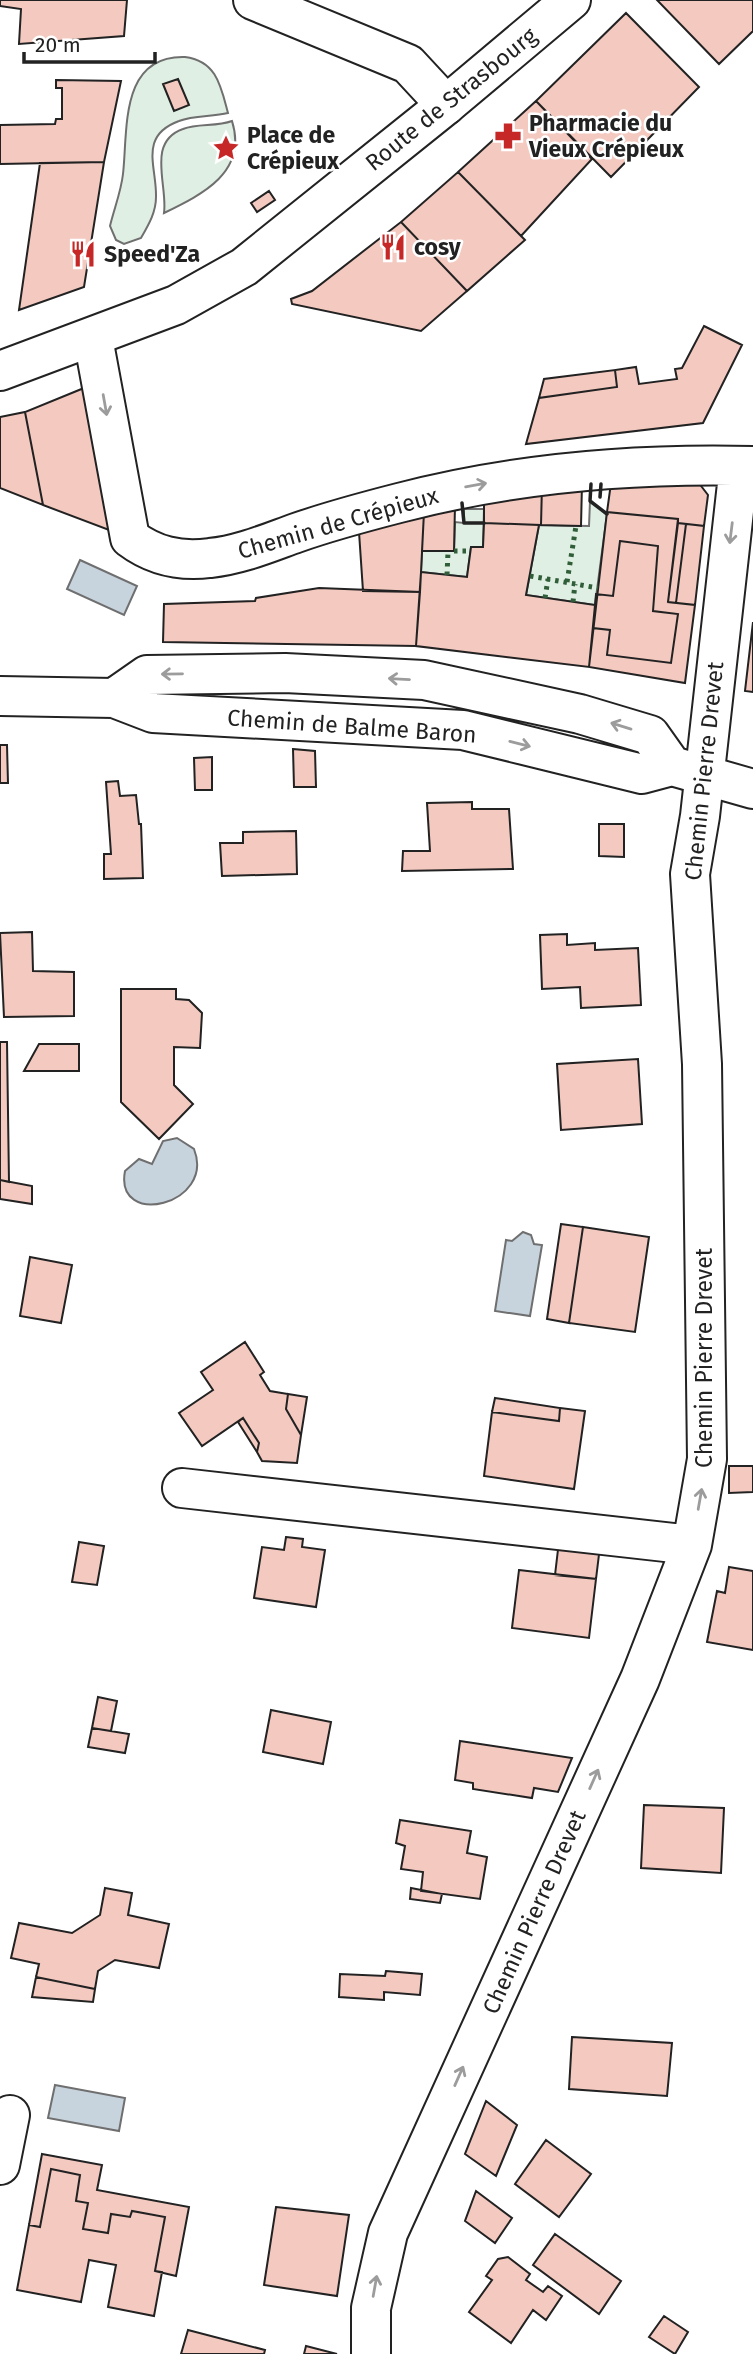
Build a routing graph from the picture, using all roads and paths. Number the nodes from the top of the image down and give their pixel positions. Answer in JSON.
{"nodes":[{"id":1,"x":253,"y":0,"type":"edge"},
{"id":2,"x":571,"y":0,"type":"edge"},
{"id":3,"x":446,"y":105,"type":"junction"},
{"id":4,"x":93,"y":338,"type":"junction"},
{"id":5,"x":0,"y":371,"type":"edge"},
{"id":6,"x":746,"y":466,"type":"edge"},
{"id":7,"x":0,"y":696,"type":"edge"},
{"id":8,"x":688,"y":771,"type":"junction"},
{"id":9,"x":753,"y":789,"type":"edge"},
{"id":10,"x":182,"y":1488,"type":"dead end"},
{"id":11,"x":692,"y":1545,"type":"junction"},
{"id":12,"x":10,"y":2115,"type":"dead end"},
{"id":13,"x":0,"y":2165,"type":"edge"},
{"id":14,"x":370,"y":2354,"type":"edge"}],
"edges":[{"from":1,"to":3,"type":"street"},
{"from":2,"to":3,"type":"street","name":"Route de Strasbourg"},
{"from":3,"to":4,"type":"street","name":"Route de Strasbourg"},
{"from":4,"to":5,"type":"street","name":"Route de Strasbourg"},
{"from":4,"to":6,"type":"street","name":"Chemin de Crépieux","one_way":true},
{"from":6,"to":8,"type":"street","name":"Chemin Pierre Drevet","one_way":true},
{"from":7,"to":8,"type":"street","name":"Chemin de Balme Baron"},
{"from":8,"to":9,"type":"street","name":"Chemin de Balme Baron"},
{"from":11,"to":8,"type":"street","name":"Chemin Pierre Drevet","one_way":true},
{"from":10,"to":11,"type":"street"},
{"from":14,"to":11,"type":"street","name":"Chemin Pierre Drevet","one_way":true},
{"from":12,"to":13,"type":"street"}]}
